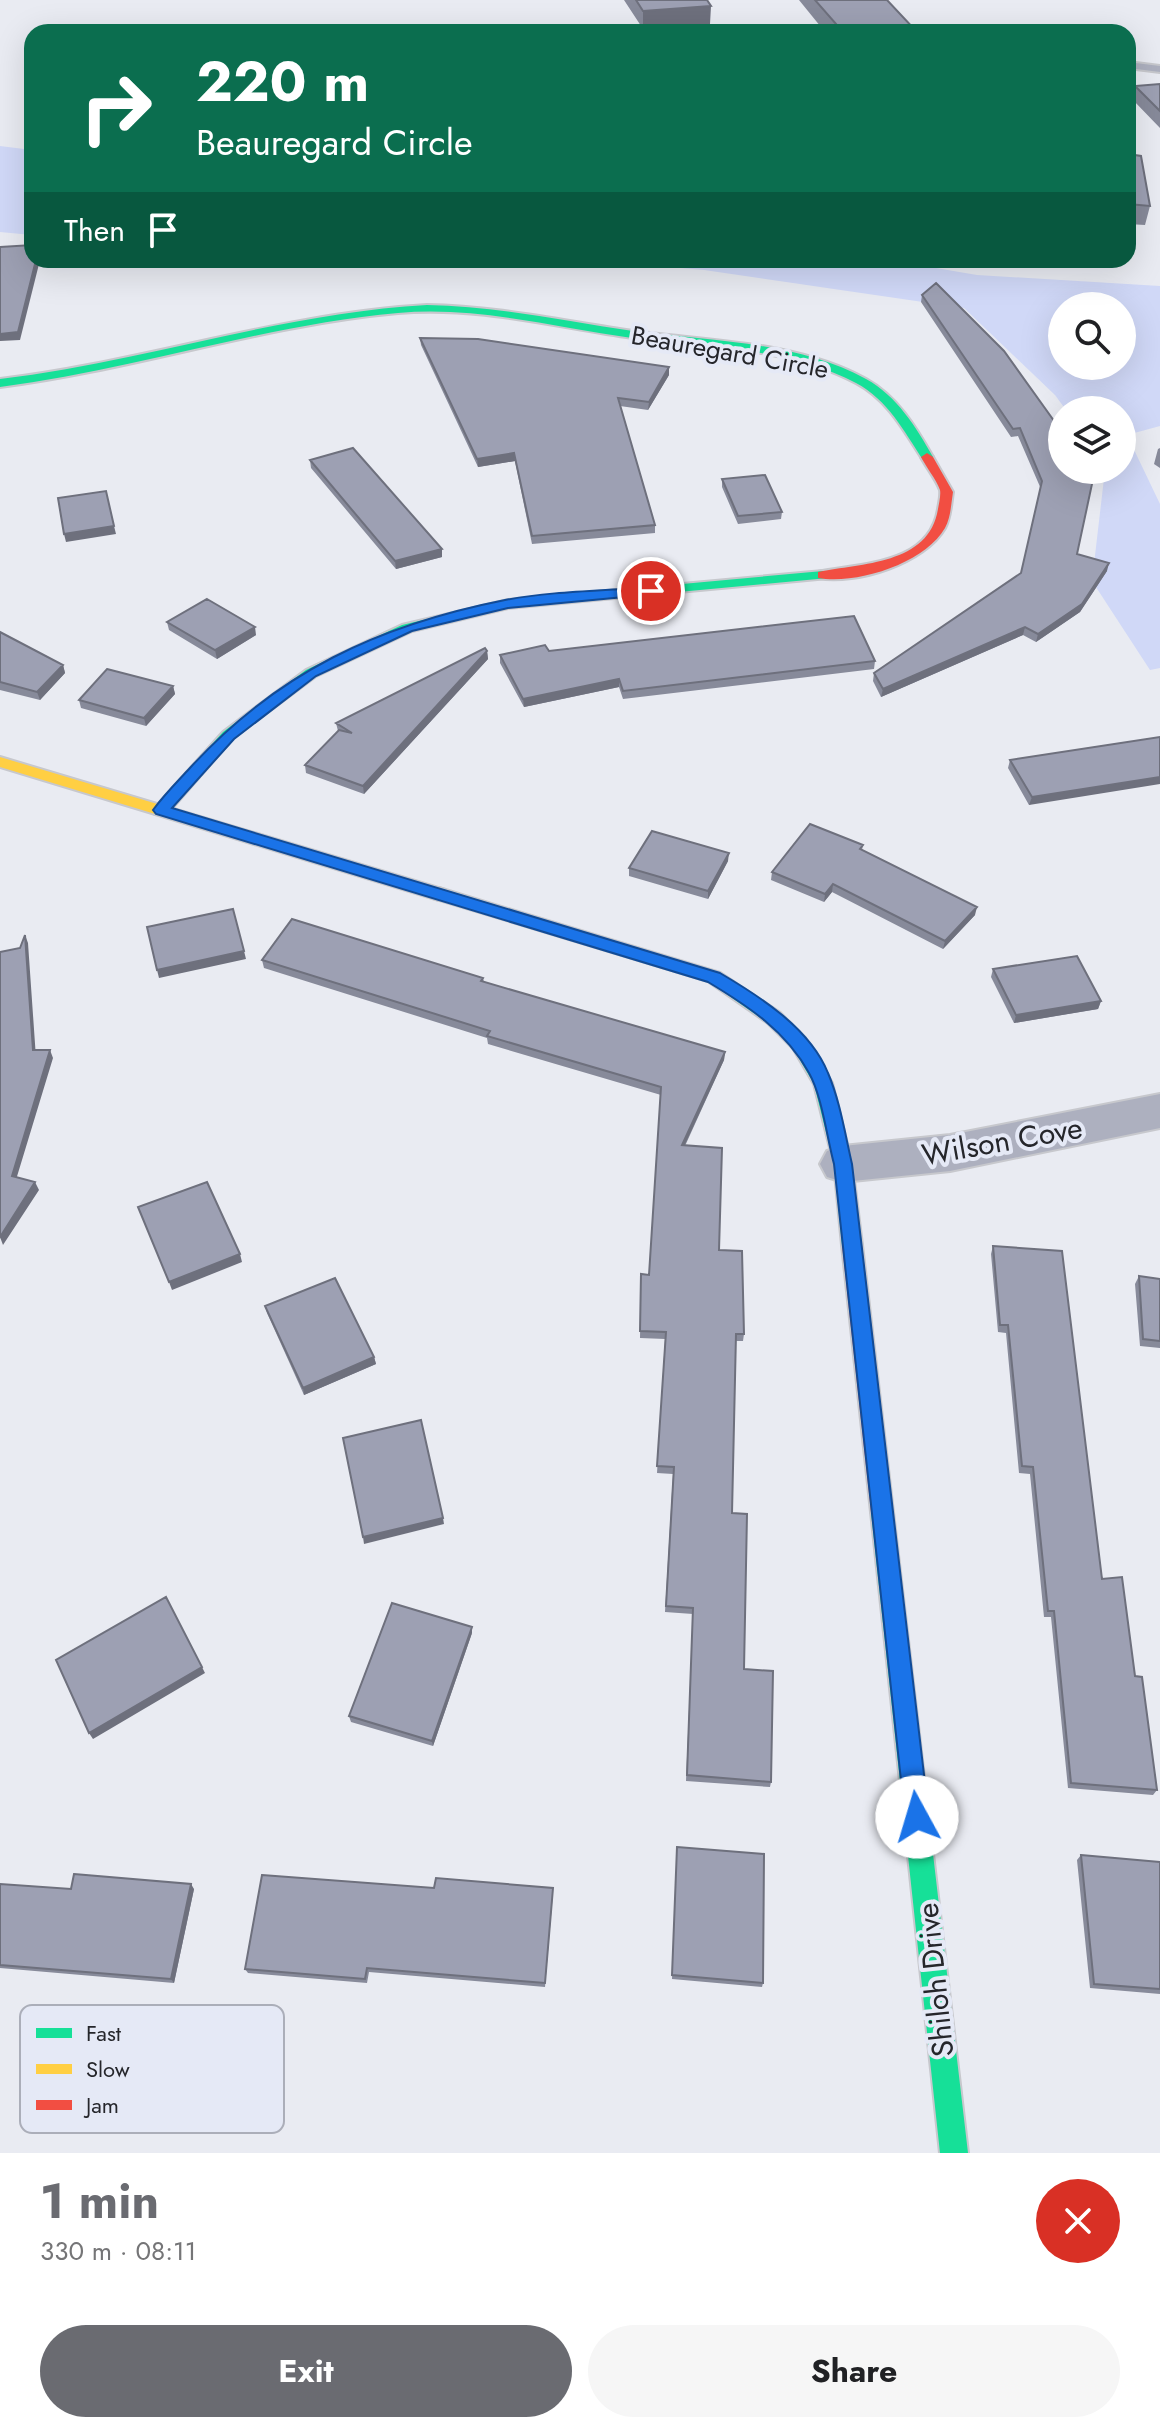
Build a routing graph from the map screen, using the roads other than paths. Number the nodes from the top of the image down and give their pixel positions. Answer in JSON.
{"nodes":[{"id":1,"x":1136,"y":66,"type":"edge"},
{"id":2,"x":1160,"y":69,"type":"edge"},
{"id":3,"x":0,"y":383,"type":"edge"},
{"id":4,"x":0,"y":762,"type":"edge"},
{"id":5,"x":161,"y":810,"type":"junction"},
{"id":6,"x":1160,"y":1111,"type":"edge"},
{"id":7,"x":843,"y":1164,"type":"junction"},
{"id":8,"x":954,"y":2153,"type":"edge"}],
"edges":[{"from":1,"to":2,"type":"lane"},
{"from":3,"to":5,"type":"street","name":"Beauregard Circle"},
{"from":4,"to":5,"type":"street","name":"Shiloh Drive"},
{"from":5,"to":7,"type":"street","name":"Shiloh Drive"},
{"from":6,"to":7,"type":"street","name":"Wilson Cove"},
{"from":7,"to":8,"type":"street","name":"Shiloh Drive"}]}
